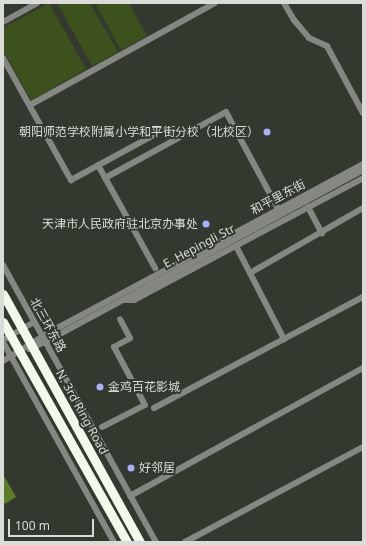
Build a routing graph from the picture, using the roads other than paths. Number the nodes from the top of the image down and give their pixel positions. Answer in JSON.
{"nodes":[{"id":1,"x":36,"y":3,"type":"edge"},
{"id":2,"x":215,"y":3,"type":"edge"},
{"id":3,"x":284,"y":3,"type":"edge"},
{"id":4,"x":3,"y":22,"type":"edge"},
{"id":5,"x":3,"y":58,"type":"edge"},
{"id":6,"x":30,"y":105,"type":"junction"},
{"id":7,"x":363,"y":113,"type":"edge"},
{"id":8,"x":154,"y":136,"type":"dead end"},
{"id":9,"x":363,"y":164,"type":"edge"},
{"id":10,"x":98,"y":165,"type":"junction"},
{"id":11,"x":363,"y":170,"type":"edge"},
{"id":12,"x":105,"y":178,"type":"junction"},
{"id":13,"x":363,"y":178,"type":"edge"},
{"id":14,"x":308,"y":207,"type":"junction"},
{"id":15,"x":363,"y":208,"type":"edge"},
{"id":16,"x":278,"y":209,"type":"junction"},
{"id":17,"x":322,"y":233,"type":"junction"},
{"id":18,"x":236,"y":246,"type":"junction"},
{"id":19,"x":3,"y":265,"type":"edge"},
{"id":20,"x":155,"y":268,"type":"dead end"},
{"id":21,"x":250,"y":273,"type":"junction"},
{"id":22,"x":3,"y":294,"type":"edge"},
{"id":23,"x":363,"y":297,"type":"edge"},
{"id":24,"x":122,"y":300,"type":"junction"},
{"id":25,"x":120,"y":319,"type":"dead end"},
{"id":26,"x":3,"y":322,"type":"edge"},
{"id":27,"x":34,"y":322,"type":"junction"},
{"id":28,"x":43,"y":339,"type":"junction"},
{"id":29,"x":284,"y":339,"type":"junction"},
{"id":30,"x":3,"y":341,"type":"edge"},
{"id":31,"x":11,"y":356,"type":"junction"},
{"id":32,"x":3,"y":361,"type":"edge"},
{"id":33,"x":363,"y":368,"type":"edge"},
{"id":34,"x":154,"y":408,"type":"dead end"},
{"id":35,"x":102,"y":427,"type":"dead end"},
{"id":36,"x":363,"y":447,"type":"edge"},
{"id":37,"x":130,"y":496,"type":"junction"},
{"id":38,"x":114,"y":542,"type":"edge"},
{"id":39,"x":127,"y":542,"type":"edge"},
{"id":40,"x":140,"y":542,"type":"edge"},
{"id":41,"x":156,"y":542,"type":"edge"},
{"id":42,"x":185,"y":542,"type":"edge"}],
"edges":[{"from":1,"to":4,"type":"street"},
{"from":2,"to":6,"type":"street"},
{"from":3,"to":7,"type":"street"},
{"from":5,"to":6,"type":"street"},
{"from":6,"to":10,"type":"street"},
{"from":8,"to":10,"type":"street"},
{"from":9,"to":16,"type":"street","name":"和平里东街"},
{"from":10,"to":12,"type":"street"},
{"from":11,"to":24,"type":"street","name":"E. Hepingli Str"},
{"from":12,"to":16,"type":"street"},
{"from":12,"to":20,"type":"street"},
{"from":13,"to":14,"type":"street"},
{"from":14,"to":17,"type":"street"},
{"from":14,"to":18,"type":"street"},
{"from":15,"to":17,"type":"street"},
{"from":16,"to":28,"type":"street","name":"E. Hepingli Str"},
{"from":17,"to":21,"type":"street"},
{"from":18,"to":21,"type":"street"},
{"from":18,"to":24,"type":"street"},
{"from":19,"to":27,"type":"street","name":"北三环东路"},
{"from":21,"to":29,"type":"street"},
{"from":22,"to":40,"type":"highway","name":"N. 3rd Ring Road","bridge":true},
{"from":23,"to":29,"type":"street"},
{"from":24,"to":28,"type":"street","name":"E. Hepingli Str"},
{"from":25,"to":35,"type":"street"},
{"from":26,"to":39,"type":"highway","bridge":true},
{"from":27,"to":28,"type":"street","name":"北三环东路"},
{"from":27,"to":30,"type":"street"},
{"from":28,"to":31,"type":"street"},
{"from":28,"to":37,"type":"street","name":"北三环东路"},
{"from":29,"to":34,"type":"street"},
{"from":30,"to":31,"type":"street"},
{"from":31,"to":32,"type":"street"},
{"from":31,"to":38,"type":"street"},
{"from":33,"to":37,"type":"street"},
{"from":36,"to":42,"type":"street"},
{"from":37,"to":41,"type":"street","name":"北三环东路"}]}
